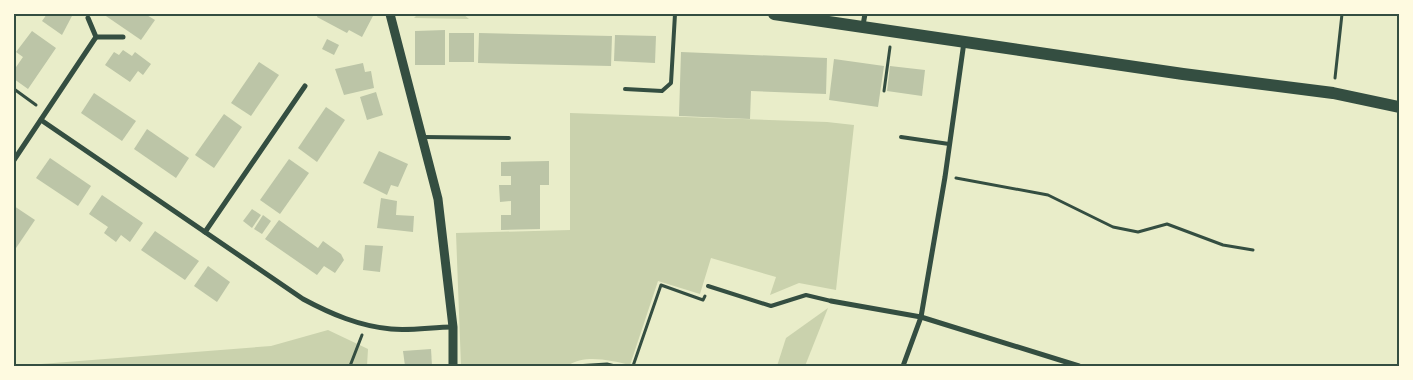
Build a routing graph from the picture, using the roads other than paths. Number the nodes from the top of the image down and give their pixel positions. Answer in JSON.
{"nodes":[{"id":1,"x":390,"y":14,"type":"edge"},
{"id":2,"x":675,"y":14,"type":"edge"},
{"id":3,"x":774,"y":14,"type":"edge"},
{"id":4,"x":88,"y":18,"type":"dead end"},
{"id":5,"x":864,"y":20,"type":"edge"},
{"id":6,"x":96,"y":37,"type":"junction"},
{"id":7,"x":122,"y":37,"type":"dead end"},
{"id":8,"x":964,"y":41,"type":"junction"},
{"id":9,"x":305,"y":86,"type":"dead end"},
{"id":10,"x":625,"y":89,"type":"dead end"},
{"id":11,"x":1399,"y":107,"type":"edge"},
{"id":12,"x":41,"y":120,"type":"junction"},
{"id":13,"x":420,"y":137,"type":"junction"},
{"id":14,"x":901,"y":137,"type":"dead end"},
{"id":15,"x":509,"y":138,"type":"dead end"},
{"id":16,"x":949,"y":144,"type":"junction"},
{"id":17,"x":14,"y":160,"type":"edge"},
{"id":18,"x":205,"y":232,"type":"junction"},
{"id":19,"x":708,"y":286,"type":"dead end"},
{"id":20,"x":831,"y":301,"type":"joint"},
{"id":21,"x":921,"y":317,"type":"junction"},
{"id":22,"x":453,"y":327,"type":"junction"},
{"id":23,"x":453,"y":366,"type":"edge"},
{"id":24,"x":903,"y":366,"type":"edge"},
{"id":25,"x":1079,"y":366,"type":"edge"}],
"edges":[{"from":1,"to":13,"type":"street"},
{"from":2,"to":10,"type":"lane"},
{"from":3,"to":5,"type":"main road"},
{"from":4,"to":6,"type":"street"},
{"from":5,"to":8,"type":"main road"},
{"from":6,"to":7,"type":"street"},
{"from":6,"to":12,"type":"street"},
{"from":8,"to":11,"type":"main road"},
{"from":8,"to":16,"type":"street"},
{"from":9,"to":18,"type":"street"},
{"from":12,"to":17,"type":"street"},
{"from":12,"to":18,"type":"street"},
{"from":13,"to":15,"type":"lane"},
{"from":13,"to":22,"type":"street"},
{"from":14,"to":16,"type":"lane"},
{"from":16,"to":21,"type":"street"},
{"from":18,"to":22,"type":"street"},
{"from":19,"to":20,"type":"lane"},
{"from":20,"to":21,"type":"street"},
{"from":21,"to":24,"type":"street"},
{"from":21,"to":25,"type":"street"},
{"from":22,"to":23,"type":"street"}]}
